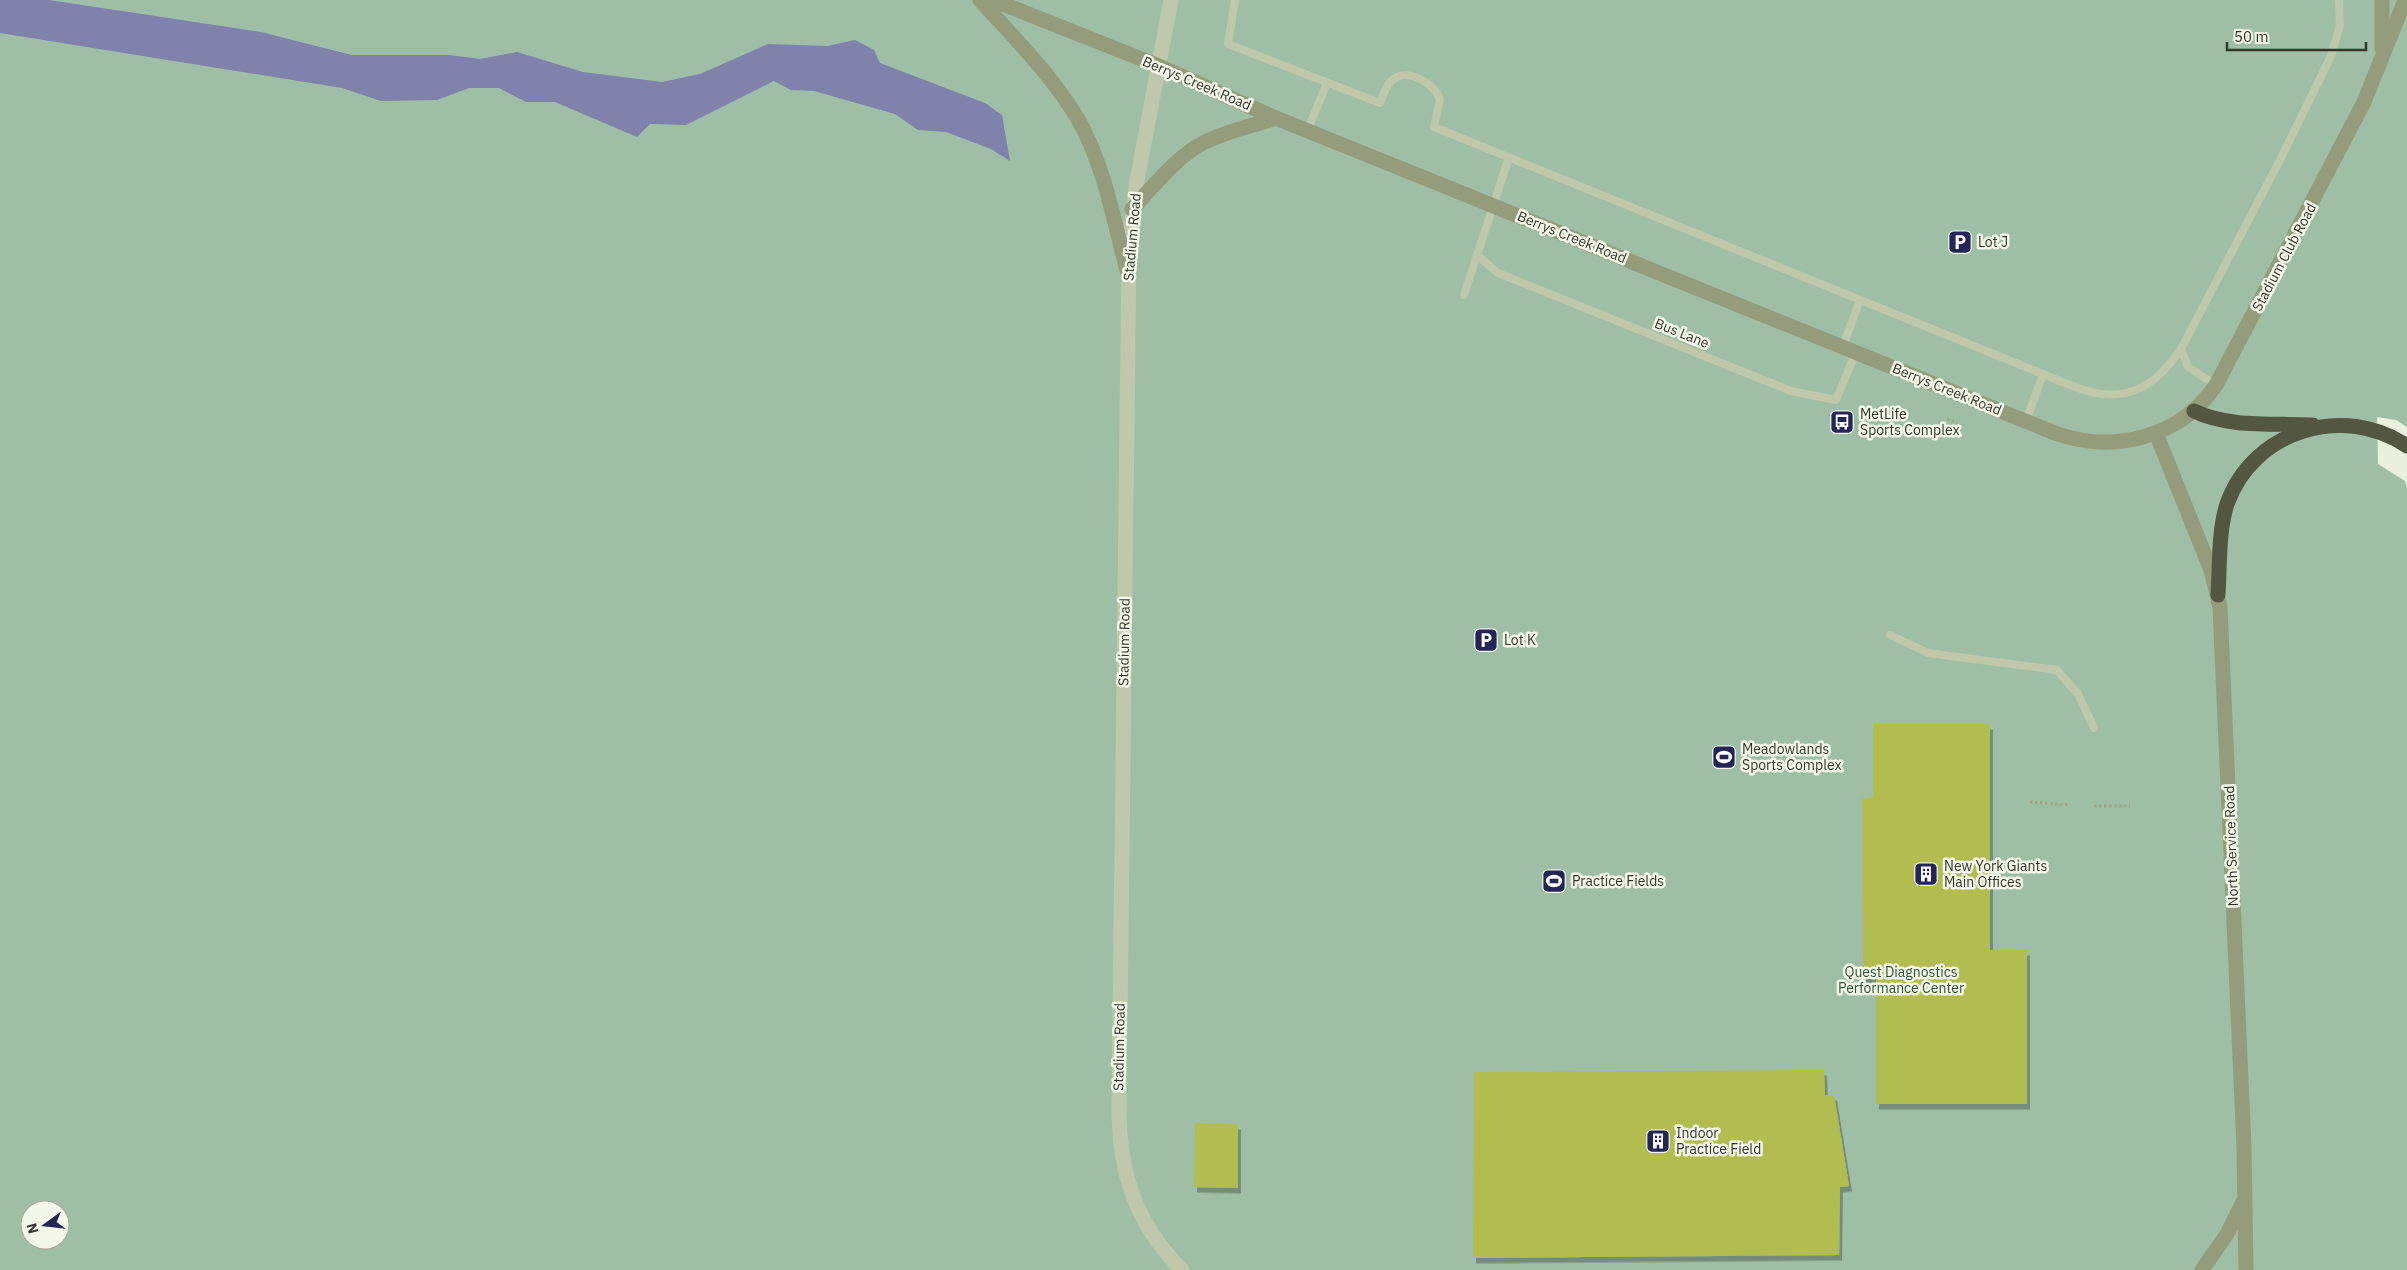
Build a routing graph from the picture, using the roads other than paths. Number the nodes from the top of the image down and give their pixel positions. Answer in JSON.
{"nodes":[{"id":1,"x":980,"y":0,"type":"edge"},
{"id":2,"x":993,"y":0,"type":"edge"},
{"id":3,"x":1171,"y":0,"type":"edge"},
{"id":4,"x":1235,"y":0,"type":"edge"},
{"id":5,"x":2339,"y":0,"type":"edge"},
{"id":6,"x":2382,"y":0,"type":"edge"},
{"id":7,"x":2405,"y":0,"type":"edge"},
{"id":8,"x":2382,"y":57,"type":"junction"},
{"id":9,"x":1159,"y":66,"type":"junction"},
{"id":10,"x":1327,"y":82,"type":"junction"},
{"id":11,"x":1276,"y":118,"type":"junction"},
{"id":12,"x":1308,"y":129,"type":"junction"},
{"id":13,"x":1509,"y":157,"type":"junction"},
{"id":14,"x":1493,"y":205,"type":"junction"},
{"id":15,"x":1132,"y":208,"type":"junction"},
{"id":16,"x":1477,"y":255,"type":"junction"},
{"id":17,"x":1128,"y":274,"type":"junction"},
{"id":18,"x":1464,"y":295,"type":"dead end"},
{"id":19,"x":1860,"y":300,"type":"junction"},
{"id":20,"x":1849,"y":349,"type":"junction"},
{"id":21,"x":2181,"y":349,"type":"junction"},
{"id":22,"x":2043,"y":374,"type":"junction"},
{"id":23,"x":2216,"y":385,"type":"junction"},
{"id":24,"x":2194,"y":411,"type":"junction"},
{"id":25,"x":2026,"y":421,"type":"junction"},
{"id":26,"x":2319,"y":426,"type":"junction"},
{"id":27,"x":2156,"y":433,"type":"junction"},
{"id":28,"x":2407,"y":446,"type":"edge"},
{"id":29,"x":2218,"y":595,"type":"junction"},
{"id":30,"x":1890,"y":636,"type":"dead end"},
{"id":31,"x":2094,"y":728,"type":"dead end"},
{"id":32,"x":2245,"y":1198,"type":"junction"},
{"id":33,"x":1182,"y":1270,"type":"edge"},
{"id":34,"x":2202,"y":1270,"type":"edge"},
{"id":35,"x":2246,"y":1270,"type":"edge"}],
"edges":[{"from":1,"to":17,"type":"street"},
{"from":2,"to":9,"type":"street","name":"Berrys Creek Road"},
{"from":3,"to":9,"type":"street","name":"Stadium Road"},
{"from":4,"to":10,"type":"lane"},
{"from":5,"to":21,"type":"lane"},
{"from":6,"to":8,"type":"street","name":"Stadium Club Road"},
{"from":7,"to":8,"type":"street","name":"Stadium Club Road"},
{"from":8,"to":23,"type":"street","name":"Stadium Club Road"},
{"from":9,"to":11,"type":"street","name":"Berrys Creek Road"},
{"from":9,"to":15,"type":"street","name":"Stadium Road"},
{"from":10,"to":12,"type":"lane"},
{"from":10,"to":13,"type":"lane"},
{"from":11,"to":12,"type":"street","name":"Berrys Creek Road"},
{"from":11,"to":15,"type":"street"},
{"from":12,"to":14,"type":"street","name":"Berrys Creek Road"},
{"from":13,"to":14,"type":"lane"},
{"from":13,"to":19,"type":"lane"},
{"from":14,"to":16,"type":"lane"},
{"from":14,"to":20,"type":"street","name":"Berrys Creek Road"},
{"from":15,"to":17,"type":"street","name":"Stadium Road"},
{"from":16,"to":18,"type":"lane"},
{"from":16,"to":20,"type":"lane","name":"Bus Lane"},
{"from":17,"to":33,"type":"street","name":"Stadium Road"},
{"from":19,"to":20,"type":"lane"},
{"from":19,"to":22,"type":"lane"},
{"from":20,"to":25,"type":"street","name":"Berrys Creek Road"},
{"from":21,"to":22,"type":"lane"},
{"from":21,"to":23,"type":"lane"},
{"from":22,"to":25,"type":"lane"},
{"from":23,"to":24,"type":"street","name":"Stadium Club Road"},
{"from":24,"to":26,"type":"highway"},
{"from":24,"to":27,"type":"street","name":"Stadium Club Road"},
{"from":25,"to":27,"type":"street","name":"Berrys Creek Road"},
{"from":26,"to":28,"type":"highway"},
{"from":26,"to":29,"type":"highway"},
{"from":27,"to":29,"type":"street","name":"North Service Road"},
{"from":29,"to":32,"type":"street","name":"North Service Road"},
{"from":30,"to":31,"type":"lane"},
{"from":32,"to":34,"type":"street"},
{"from":32,"to":35,"type":"street","name":"North Service Road"}]}
